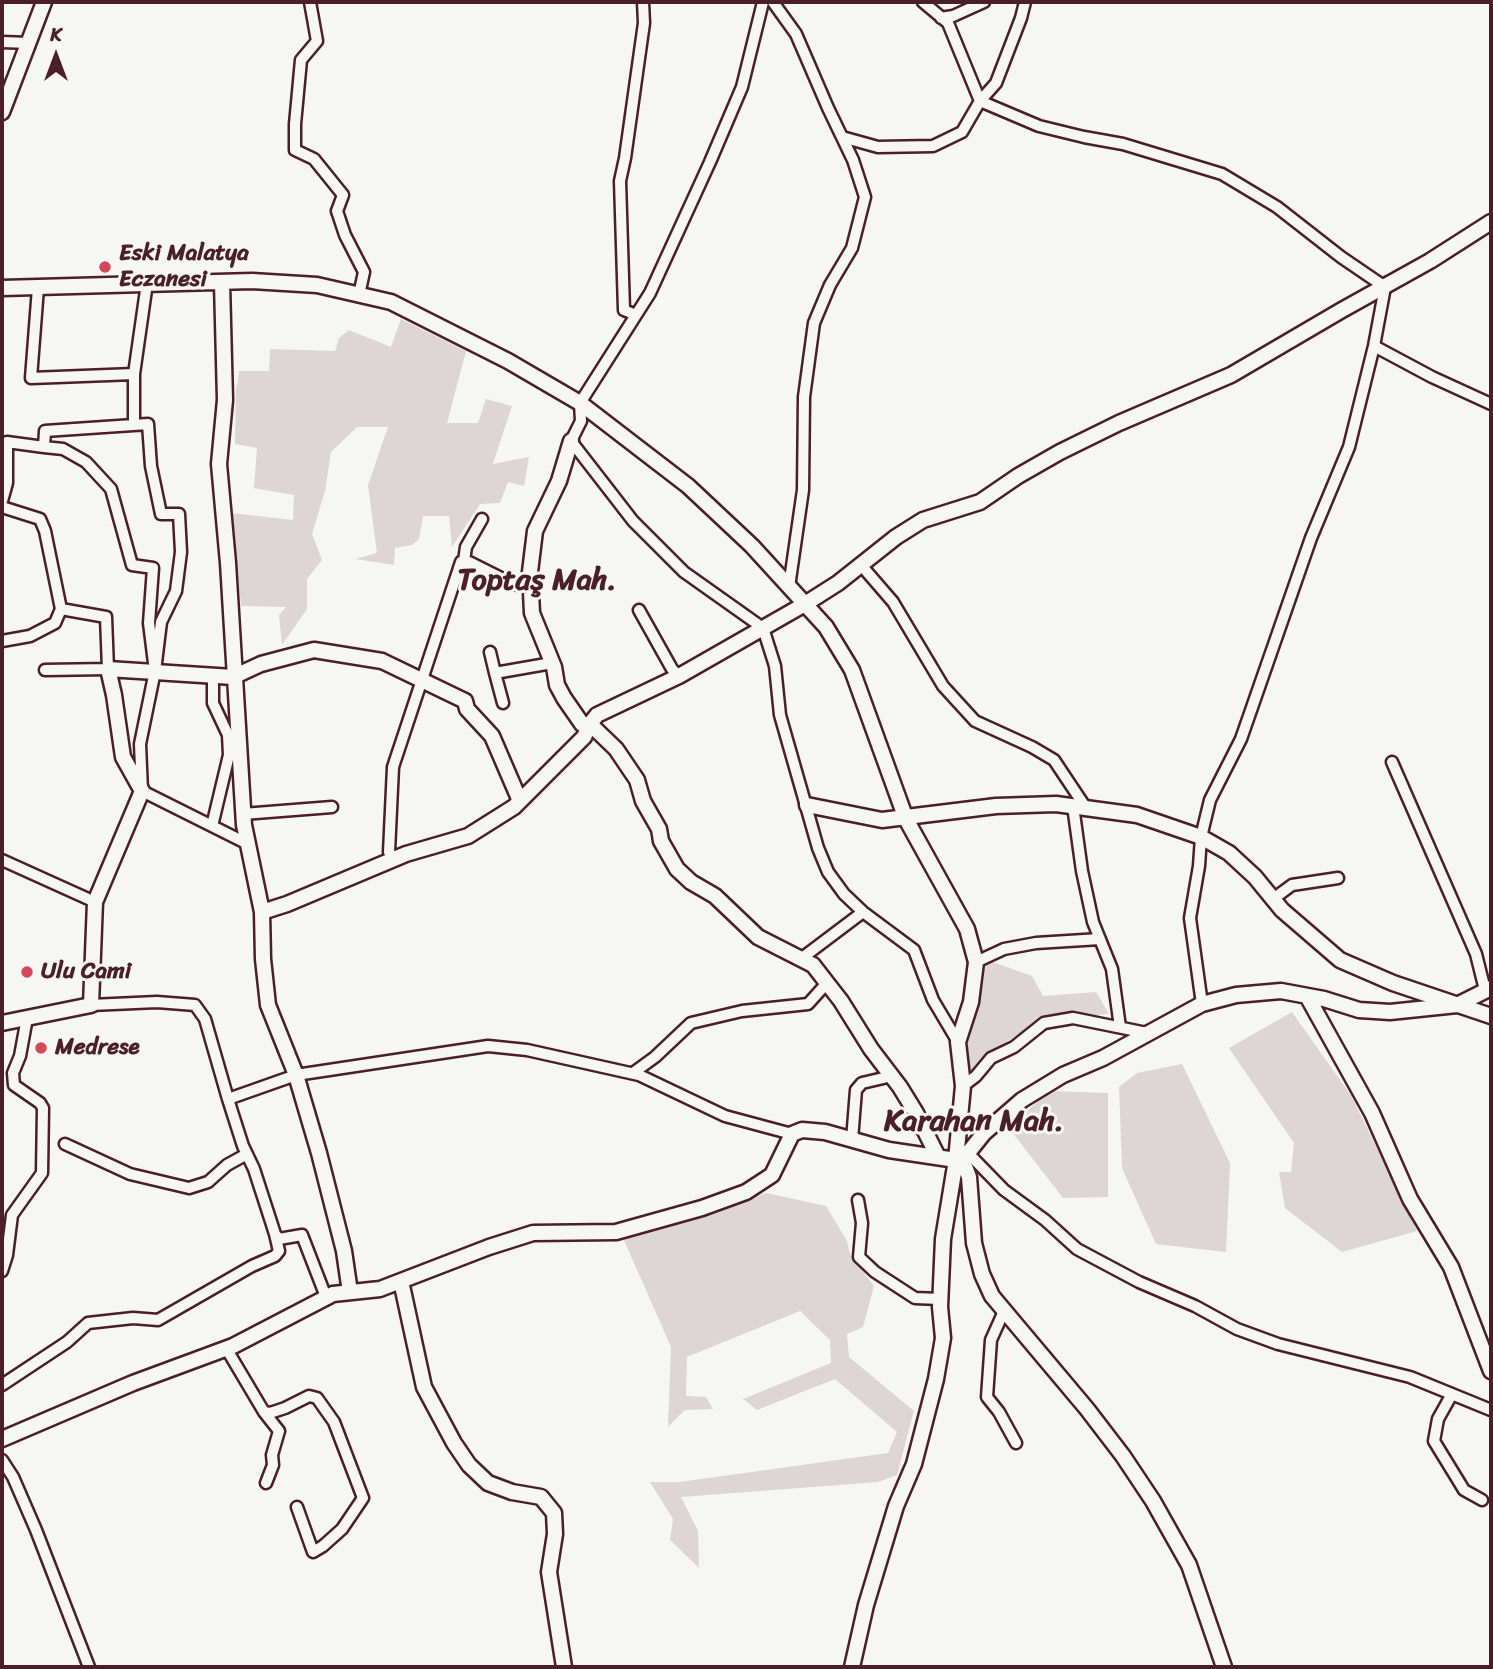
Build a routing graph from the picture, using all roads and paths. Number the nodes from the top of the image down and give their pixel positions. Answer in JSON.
{"nodes":[{"id":1,"x":44,"y":2,"type":"edge"},
{"id":2,"x":310,"y":2,"type":"edge"},
{"id":3,"x":643,"y":2,"type":"edge"},
{"id":4,"x":763,"y":2,"type":"edge"},
{"id":5,"x":773,"y":2,"type":"edge"},
{"id":6,"x":923,"y":2,"type":"edge"},
{"id":7,"x":984,"y":2,"type":"edge"},
{"id":8,"x":1025,"y":2,"type":"edge"},
{"id":9,"x":941,"y":18,"type":"junction"},
{"id":10,"x":2,"y":42,"type":"edge"},
{"id":11,"x":29,"y":43,"type":"junction"},
{"id":12,"x":980,"y":101,"type":"junction"},
{"id":13,"x":2,"y":112,"type":"edge"},
{"id":14,"x":842,"y":137,"type":"junction"},
{"id":15,"x":1491,"y":222,"type":"edge"},
{"id":16,"x":147,"y":283,"type":"junction"},
{"id":17,"x":222,"y":284,"type":"junction"},
{"id":18,"x":1385,"y":287,"type":"junction"},
{"id":19,"x":38,"y":288,"type":"junction"},
{"id":20,"x":2,"y":289,"type":"edge"},
{"id":21,"x":359,"y":295,"type":"junction"},
{"id":22,"x":636,"y":315,"type":"junction"},
{"id":23,"x":1374,"y":346,"type":"junction"},
{"id":24,"x":134,"y":374,"type":"junction"},
{"id":25,"x":580,"y":403,"type":"junction"},
{"id":26,"x":1491,"y":404,"type":"edge"},
{"id":27,"x":134,"y":425,"type":"junction"},
{"id":28,"x":5,"y":441,"type":"edge"},
{"id":29,"x":572,"y":441,"type":"junction"},
{"id":30,"x":44,"y":447,"type":"junction"},
{"id":31,"x":2,"y":501,"type":"edge"},
{"id":32,"x":2,"y":507,"type":"edge"},
{"id":33,"x":482,"y":519,"type":"dead end"},
{"id":34,"x":464,"y":561,"type":"junction"},
{"id":35,"x":861,"y":565,"type":"junction"},
{"id":36,"x":531,"y":587,"type":"junction"},
{"id":37,"x":789,"y":587,"type":"junction"},
{"id":38,"x":805,"y":604,"type":"junction"},
{"id":39,"x":61,"y":609,"type":"junction"},
{"id":40,"x":639,"y":610,"type":"dead end"},
{"id":41,"x":763,"y":628,"type":"junction"},
{"id":42,"x":2,"y":641,"type":"edge"},
{"id":43,"x":490,"y":652,"type":"dead end"},
{"id":44,"x":552,"y":663,"type":"junction"},
{"id":45,"x":108,"y":669,"type":"junction"},
{"id":46,"x":45,"y":670,"type":"dead end"},
{"id":47,"x":155,"y":671,"type":"junction"},
{"id":48,"x":495,"y":673,"type":"junction"},
{"id":49,"x":213,"y":675,"type":"junction"},
{"id":50,"x":679,"y":676,"type":"junction"},
{"id":51,"x":233,"y":677,"type":"junction"},
{"id":52,"x":422,"y":680,"type":"junction"},
{"id":53,"x":503,"y":703,"type":"dead end"},
{"id":54,"x":590,"y":724,"type":"junction"},
{"id":55,"x":1392,"y":762,"type":"dead end"},
{"id":56,"x":142,"y":791,"type":"junction"},
{"id":57,"x":520,"y":801,"type":"junction"},
{"id":58,"x":807,"y":805,"type":"junction"},
{"id":59,"x":332,"y":807,"type":"dead end"},
{"id":60,"x":1080,"y":807,"type":"junction"},
{"id":61,"x":243,"y":814,"type":"junction"},
{"id":62,"x":906,"y":819,"type":"junction"},
{"id":63,"x":212,"y":826,"type":"junction"},
{"id":64,"x":1201,"y":837,"type":"junction"},
{"id":65,"x":248,"y":844,"type":"junction"},
{"id":66,"x":394,"y":859,"type":"junction"},
{"id":67,"x":2,"y":860,"type":"edge"},
{"id":68,"x":1338,"y":878,"type":"dead end"},
{"id":69,"x":1273,"y":900,"type":"junction"},
{"id":70,"x":95,"y":902,"type":"junction"},
{"id":71,"x":262,"y":912,"type":"junction"},
{"id":72,"x":863,"y":912,"type":"junction"},
{"id":73,"x":1100,"y":939,"type":"junction"},
{"id":74,"x":802,"y":958,"type":"junction"},
{"id":75,"x":976,"y":962,"type":"junction"},
{"id":76,"x":826,"y":984,"type":"junction"},
{"id":77,"x":1488,"y":989,"type":"edge"},
{"id":78,"x":1307,"y":996,"type":"junction"},
{"id":79,"x":1202,"y":1004,"type":"junction"},
{"id":80,"x":1457,"y":1004,"type":"junction"},
{"id":81,"x":91,"y":1005,"type":"junction"},
{"id":82,"x":1491,"y":1016,"type":"edge"},
{"id":83,"x":27,"y":1018,"type":"junction"},
{"id":84,"x":2,"y":1023,"type":"edge"},
{"id":85,"x":1120,"y":1027,"type":"junction"},
{"id":86,"x":1147,"y":1033,"type":"junction"},
{"id":87,"x":958,"y":1042,"type":"junction"},
{"id":88,"x":633,"y":1073,"type":"junction"},
{"id":89,"x":296,"y":1075,"type":"junction"},
{"id":90,"x":892,"y":1076,"type":"junction"},
{"id":91,"x":963,"y":1086,"type":"junction"},
{"id":92,"x":228,"y":1099,"type":"junction"},
{"id":93,"x":792,"y":1134,"type":"junction"},
{"id":94,"x":852,"y":1140,"type":"junction"},
{"id":95,"x":65,"y":1144,"type":"dead end"},
{"id":96,"x":247,"y":1154,"type":"junction"},
{"id":97,"x":962,"y":1156,"type":"junction"},
{"id":98,"x":938,"y":1157,"type":"junction"},
{"id":99,"x":858,"y":1200,"type":"dead end"},
{"id":100,"x":275,"y":1234,"type":"junction"},
{"id":101,"x":2,"y":1271,"type":"edge"},
{"id":102,"x":401,"y":1281,"type":"junction"},
{"id":103,"x":350,"y":1292,"type":"junction"},
{"id":104,"x":326,"y":1297,"type":"junction"},
{"id":105,"x":940,"y":1299,"type":"junction"},
{"id":106,"x":1004,"y":1311,"type":"junction"},
{"id":107,"x":226,"y":1348,"type":"junction"},
{"id":108,"x":1491,"y":1371,"type":"edge"},
{"id":109,"x":2,"y":1385,"type":"edge"},
{"id":110,"x":1452,"y":1394,"type":"junction"},
{"id":111,"x":1491,"y":1410,"type":"edge"},
{"id":112,"x":264,"y":1412,"type":"junction"},
{"id":113,"x":2,"y":1439,"type":"edge"},
{"id":114,"x":1016,"y":1443,"type":"dead end"},
{"id":115,"x":2,"y":1460,"type":"edge"},
{"id":116,"x":266,"y":1483,"type":"dead end"},
{"id":117,"x":1482,"y":1500,"type":"dead end"},
{"id":118,"x":297,"y":1507,"type":"dead end"},
{"id":119,"x":89,"y":1667,"type":"edge"},
{"id":120,"x":564,"y":1667,"type":"edge"},
{"id":121,"x":852,"y":1667,"type":"edge"},
{"id":122,"x":1224,"y":1667,"type":"edge"}],
"edges":[{"from":1,"to":11,"type":"street"},
{"from":2,"to":21,"type":"street"},
{"from":3,"to":22,"type":"street"},
{"from":4,"to":22,"type":"street"},
{"from":5,"to":14,"type":"street"},
{"from":6,"to":9,"type":"street"},
{"from":7,"to":9,"type":"street"},
{"from":8,"to":12,"type":"street"},
{"from":9,"to":12,"type":"street"},
{"from":10,"to":11,"type":"street"},
{"from":11,"to":13,"type":"street"},
{"from":12,"to":14,"type":"street"},
{"from":12,"to":18,"type":"street"},
{"from":14,"to":37,"type":"street"},
{"from":15,"to":18,"type":"street"},
{"from":16,"to":17,"type":"street"},
{"from":16,"to":19,"type":"street"},
{"from":16,"to":24,"type":"street"},
{"from":17,"to":21,"type":"street"},
{"from":17,"to":51,"type":"street"},
{"from":18,"to":23,"type":"street"},
{"from":18,"to":35,"type":"street"},
{"from":19,"to":20,"type":"street"},
{"from":19,"to":24,"type":"street"},
{"from":21,"to":25,"type":"street"},
{"from":22,"to":25,"type":"street"},
{"from":23,"to":26,"type":"street"},
{"from":23,"to":64,"type":"street"},
{"from":24,"to":27,"type":"street"},
{"from":25,"to":29,"type":"street"},
{"from":25,"to":37,"type":"street"},
{"from":27,"to":30,"type":"street"},
{"from":27,"to":47,"type":"street"},
{"from":28,"to":30,"type":"street"},
{"from":28,"to":31,"type":"street"},
{"from":29,"to":36,"type":"street"},
{"from":29,"to":41,"type":"street"},
{"from":30,"to":47,"type":"street"},
{"from":32,"to":39,"type":"street"},
{"from":33,"to":34,"type":"street"},
{"from":34,"to":36,"type":"street"},
{"from":34,"to":52,"type":"street"},
{"from":35,"to":38,"type":"street"},
{"from":35,"to":60,"type":"street"},
{"from":36,"to":44,"type":"street"},
{"from":37,"to":38,"type":"street"},
{"from":38,"to":41,"type":"street"},
{"from":38,"to":62,"type":"street"},
{"from":39,"to":42,"type":"street"},
{"from":39,"to":45,"type":"street"},
{"from":40,"to":50,"type":"street"},
{"from":41,"to":50,"type":"street"},
{"from":41,"to":58,"type":"street"},
{"from":43,"to":48,"type":"street"},
{"from":44,"to":48,"type":"street"},
{"from":44,"to":54,"type":"street"},
{"from":45,"to":46,"type":"street"},
{"from":45,"to":47,"type":"street"},
{"from":45,"to":56,"type":"street"},
{"from":47,"to":49,"type":"street"},
{"from":47,"to":56,"type":"street"},
{"from":48,"to":53,"type":"street"},
{"from":49,"to":51,"type":"street"},
{"from":49,"to":63,"type":"street"},
{"from":50,"to":54,"type":"street"},
{"from":51,"to":52,"type":"street"},
{"from":51,"to":61,"type":"street"},
{"from":52,"to":57,"type":"street"},
{"from":52,"to":66,"type":"street"},
{"from":54,"to":57,"type":"street"},
{"from":54,"to":74,"type":"street"},
{"from":55,"to":77,"type":"street"},
{"from":56,"to":63,"type":"street"},
{"from":56,"to":70,"type":"street"},
{"from":57,"to":66,"type":"street"},
{"from":58,"to":62,"type":"street"},
{"from":58,"to":72,"type":"street"},
{"from":59,"to":61,"type":"street"},
{"from":60,"to":62,"type":"street"},
{"from":60,"to":64,"type":"street"},
{"from":60,"to":73,"type":"street"},
{"from":61,"to":65,"type":"street"},
{"from":62,"to":75,"type":"street"},
{"from":63,"to":65,"type":"street"},
{"from":64,"to":69,"type":"street"},
{"from":64,"to":79,"type":"street"},
{"from":65,"to":71,"type":"street"},
{"from":66,"to":71,"type":"street"},
{"from":67,"to":70,"type":"street"},
{"from":68,"to":69,"type":"street"},
{"from":69,"to":80,"type":"street"},
{"from":70,"to":81,"type":"street"},
{"from":71,"to":89,"type":"street"},
{"from":72,"to":74,"type":"street"},
{"from":72,"to":87,"type":"street"},
{"from":73,"to":75,"type":"street"},
{"from":73,"to":85,"type":"street"},
{"from":74,"to":76,"type":"street"},
{"from":75,"to":87,"type":"street"},
{"from":76,"to":88,"type":"street"},
{"from":76,"to":90,"type":"street"},
{"from":77,"to":80,"type":"street"},
{"from":78,"to":79,"type":"street"},
{"from":78,"to":80,"type":"street"},
{"from":78,"to":108,"type":"street"},
{"from":79,"to":86,"type":"street"},
{"from":80,"to":82,"type":"street"},
{"from":81,"to":83,"type":"street"},
{"from":81,"to":92,"type":"street"},
{"from":83,"to":84,"type":"street"},
{"from":83,"to":101,"type":"street"},
{"from":85,"to":86,"type":"street"},
{"from":85,"to":91,"type":"street"},
{"from":86,"to":97,"type":"street"},
{"from":87,"to":91,"type":"street"},
{"from":88,"to":89,"type":"street"},
{"from":88,"to":93,"type":"street"},
{"from":89,"to":92,"type":"street"},
{"from":89,"to":103,"type":"street"},
{"from":90,"to":94,"type":"street"},
{"from":90,"to":98,"type":"street"},
{"from":91,"to":97,"type":"street"},
{"from":92,"to":96,"type":"street"},
{"from":93,"to":94,"type":"street"},
{"from":93,"to":102,"type":"street"},
{"from":94,"to":98,"type":"street"},
{"from":95,"to":96,"type":"street"},
{"from":96,"to":100,"type":"street"},
{"from":97,"to":98,"type":"street"},
{"from":97,"to":105,"type":"street"},
{"from":97,"to":106,"type":"street"},
{"from":97,"to":110,"type":"street"},
{"from":99,"to":105,"type":"street"},
{"from":100,"to":104,"type":"street"},
{"from":100,"to":109,"type":"street"},
{"from":102,"to":103,"type":"street"},
{"from":102,"to":120,"type":"street"},
{"from":103,"to":104,"type":"street"},
{"from":104,"to":107,"type":"street"},
{"from":105,"to":121,"type":"street"},
{"from":106,"to":114,"type":"street"},
{"from":106,"to":122,"type":"street"},
{"from":107,"to":112,"type":"street"},
{"from":107,"to":113,"type":"street"},
{"from":110,"to":111,"type":"street"},
{"from":110,"to":117,"type":"street"},
{"from":112,"to":116,"type":"street"},
{"from":112,"to":118,"type":"street"},
{"from":115,"to":119,"type":"street"}]}
